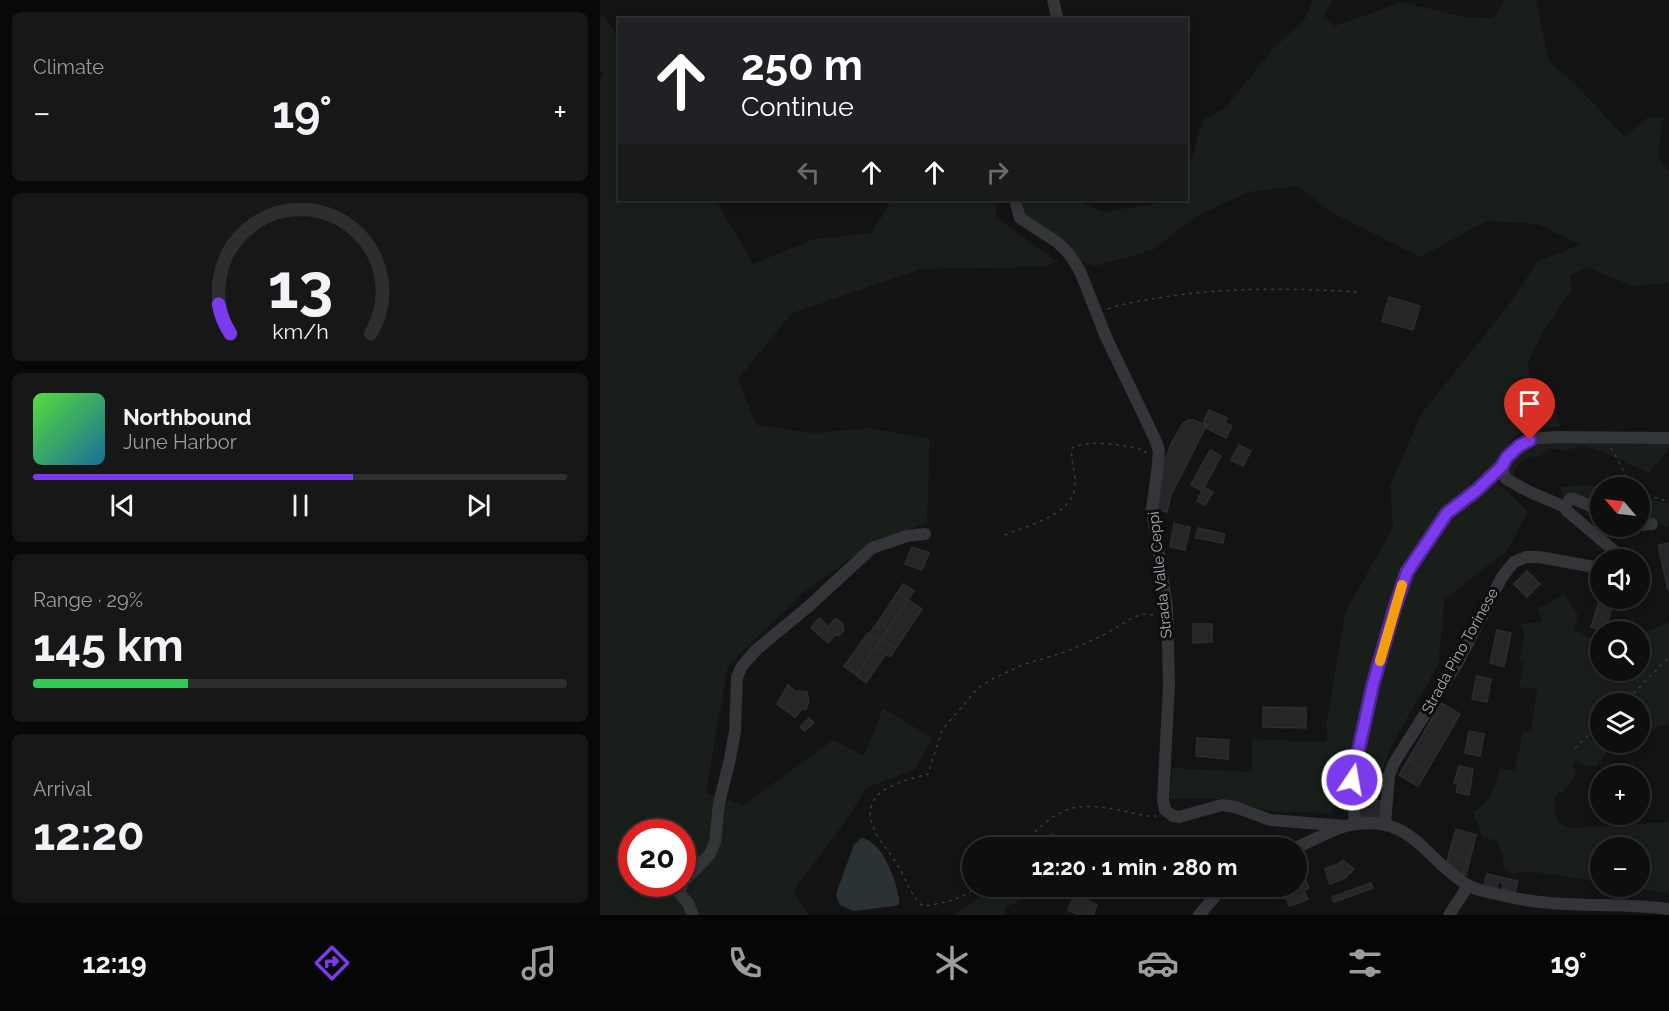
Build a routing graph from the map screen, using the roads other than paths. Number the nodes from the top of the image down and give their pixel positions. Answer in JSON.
{"nodes":[{"id":1,"x":1053,"y":0,"type":"edge"},
{"id":2,"x":1058,"y":18,"type":"edge"},
{"id":3,"x":1015,"y":201,"type":"edge"},
{"id":4,"x":1669,"y":438,"type":"edge"},
{"id":5,"x":1502,"y":466,"type":"junction"},
{"id":6,"x":1590,"y":506,"type":"edge"},
{"id":7,"x":1565,"y":507,"type":"junction"},
{"id":8,"x":925,"y":534,"type":"dead end"},
{"id":9,"x":1612,"y":549,"type":"edge"},
{"id":10,"x":1590,"y":566,"type":"edge"},
{"id":11,"x":1385,"y":824,"type":"junction"},
{"id":12,"x":1351,"y":825,"type":"junction"},
{"id":13,"x":1307,"y":843,"type":"edge"},
{"id":14,"x":696,"y":868,"type":"edge"},
{"id":15,"x":1468,"y":886,"type":"junction"},
{"id":16,"x":683,"y":897,"type":"edge"},
{"id":17,"x":1215,"y":897,"type":"edge"},
{"id":18,"x":1669,"y":909,"type":"edge"},
{"id":19,"x":693,"y":915,"type":"edge"},
{"id":20,"x":1199,"y":915,"type":"edge"},
{"id":21,"x":1449,"y":915,"type":"edge"}],
"edges":[{"from":1,"to":2,"type":"street"},
{"from":3,"to":12,"type":"street","name":"Strada Valle Ceppi"},
{"from":4,"to":5,"type":"street"},
{"from":5,"to":7,"type":"street"},
{"from":5,"to":12,"type":"street"},
{"from":6,"to":7,"type":"street"},
{"from":7,"to":9,"type":"street"},
{"from":8,"to":14,"type":"street"},
{"from":10,"to":11,"type":"street","name":"Strada Pino Torinese"},
{"from":11,"to":12,"type":"street"},
{"from":11,"to":15,"type":"street"},
{"from":12,"to":13,"type":"street"},
{"from":15,"to":18,"type":"street"},
{"from":15,"to":21,"type":"street"},
{"from":16,"to":19,"type":"street"},
{"from":17,"to":20,"type":"street"}]}
